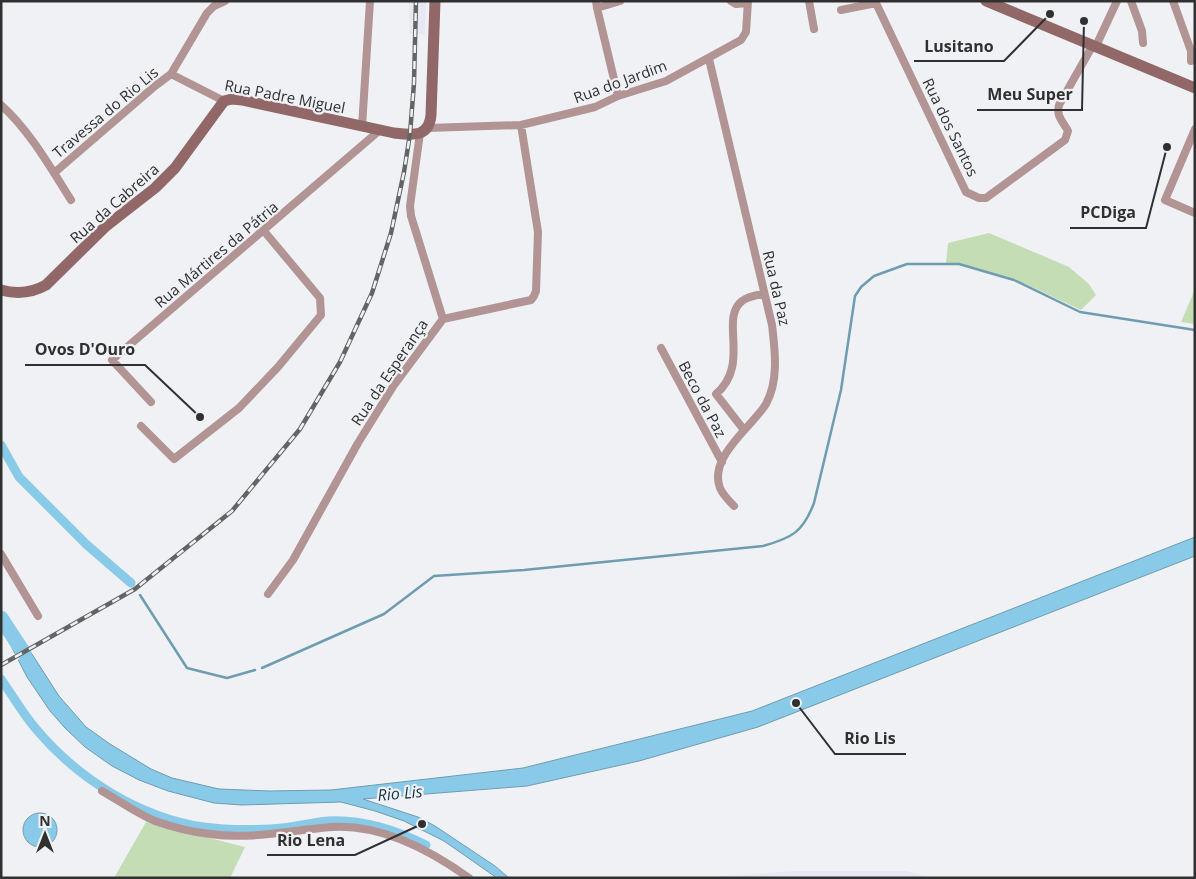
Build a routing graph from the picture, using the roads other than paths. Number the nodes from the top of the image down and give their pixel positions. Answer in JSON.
{"nodes":[{"id":1,"x":225,"y":1,"type":"edge"},
{"id":2,"x":370,"y":1,"type":"edge"},
{"id":3,"x":435,"y":1,"type":"edge"},
{"id":4,"x":620,"y":1,"type":"edge"},
{"id":5,"x":731,"y":1,"type":"edge"},
{"id":6,"x":809,"y":1,"type":"edge"},
{"id":7,"x":986,"y":1,"type":"edge"},
{"id":8,"x":1117,"y":1,"type":"edge"},
{"id":9,"x":1131,"y":1,"type":"edge"},
{"id":10,"x":1173,"y":1,"type":"edge"},
{"id":11,"x":748,"y":2,"type":"edge"},
{"id":12,"x":876,"y":2,"type":"edge"},
{"id":13,"x":596,"y":5,"type":"edge"},
{"id":14,"x":841,"y":10,"type":"dead end"},
{"id":15,"x":814,"y":29,"type":"dead end"},
{"id":16,"x":1143,"y":43,"type":"dead end"},
{"id":17,"x":1095,"y":45,"type":"junction"},
{"id":18,"x":709,"y":59,"type":"junction"},
{"id":19,"x":1191,"y":61,"type":"dead end"},
{"id":20,"x":171,"y":74,"type":"junction"},
{"id":21,"x":1195,"y":88,"type":"edge"},
{"id":22,"x":618,"y":96,"type":"junction"},
{"id":23,"x":224,"y":101,"type":"junction"},
{"id":24,"x":1,"y":105,"type":"edge"},
{"id":25,"x":520,"y":125,"type":"junction"},
{"id":26,"x":362,"y":127,"type":"junction"},
{"id":27,"x":1195,"y":129,"type":"edge"},
{"id":28,"x":380,"y":130,"type":"junction"},
{"id":29,"x":424,"y":130,"type":"junction"},
{"id":30,"x":54,"y":173,"type":"junction"},
{"id":31,"x":71,"y":200,"type":"dead end"},
{"id":32,"x":1195,"y":212,"type":"edge"},
{"id":33,"x":264,"y":231,"type":"junction"},
{"id":34,"x":1,"y":290,"type":"edge"},
{"id":35,"x":764,"y":294,"type":"junction"},
{"id":36,"x":443,"y":319,"type":"junction"},
{"id":37,"x":661,"y":348,"type":"dead end"},
{"id":38,"x":152,"y":402,"type":"dead end"},
{"id":39,"x":141,"y":426,"type":"dead end"},
{"id":40,"x":744,"y":430,"type":"junction"},
{"id":41,"x":722,"y":462,"type":"junction"},
{"id":42,"x":734,"y":506,"type":"dead end"},
{"id":43,"x":1,"y":554,"type":"edge"},
{"id":44,"x":268,"y":594,"type":"dead end"},
{"id":45,"x":38,"y":616,"type":"dead end"},
{"id":46,"x":102,"y":791,"type":"dead end"},
{"id":47,"x":469,"y":878,"type":"edge"}],
"edges":[{"from":1,"to":20,"type":"street"},
{"from":2,"to":26,"type":"street"},
{"from":3,"to":29,"type":"main road"},
{"from":4,"to":13,"type":"street"},
{"from":5,"to":11,"type":"street"},
{"from":6,"to":15,"type":"street"},
{"from":7,"to":17,"type":"main road"},
{"from":8,"to":17,"type":"street"},
{"from":9,"to":16,"type":"street"},
{"from":10,"to":19,"type":"street"},
{"from":11,"to":18,"type":"street","name":"Rua do Jardim"},
{"from":12,"to":14,"type":"street"},
{"from":12,"to":17,"type":"street","name":"Rua dos Santos"},
{"from":13,"to":22,"type":"street"},
{"from":17,"to":21,"type":"main road"},
{"from":18,"to":22,"type":"street","name":"Rua do Jardim"},
{"from":18,"to":35,"type":"street","name":"Rua da Paz"},
{"from":20,"to":23,"type":"street","name":"Rua Padre Miguel"},
{"from":20,"to":30,"type":"street","name":"Travessa do Rio Lis"},
{"from":22,"to":25,"type":"street","name":"Rua do Jardim"},
{"from":23,"to":26,"type":"main road","name":"Rua Padre Miguel"},
{"from":23,"to":34,"type":"main road","name":"Rua da Cabreira"},
{"from":24,"to":30,"type":"street","name":"Travessa do Rio Lis"},
{"from":25,"to":29,"type":"street","name":"Rua do Jardim"},
{"from":25,"to":36,"type":"street","name":"Rua da Esperança"},
{"from":26,"to":28,"type":"main road","name":"Rua Padre Miguel"},
{"from":27,"to":32,"type":"street"},
{"from":28,"to":29,"type":"main road","name":"Rua Padre Miguel"},
{"from":28,"to":33,"type":"street","name":"Rua Mártires da Pátria"},
{"from":29,"to":36,"type":"street"},
{"from":30,"to":31,"type":"street"},
{"from":33,"to":38,"type":"street","name":"Rua Mártires da Pátria"},
{"from":33,"to":39,"type":"street"},
{"from":35,"to":40,"type":"street","name":"Rua da Paz"},
{"from":35,"to":40,"type":"street"},
{"from":36,"to":44,"type":"street","name":"Rua da Esperança"},
{"from":37,"to":41,"type":"street","name":"Beco da Paz"},
{"from":40,"to":41,"type":"street","name":"Rua da Paz"},
{"from":41,"to":42,"type":"street","name":"Rua da Paz"},
{"from":43,"to":45,"type":"street"},
{"from":46,"to":47,"type":"street"}]}
